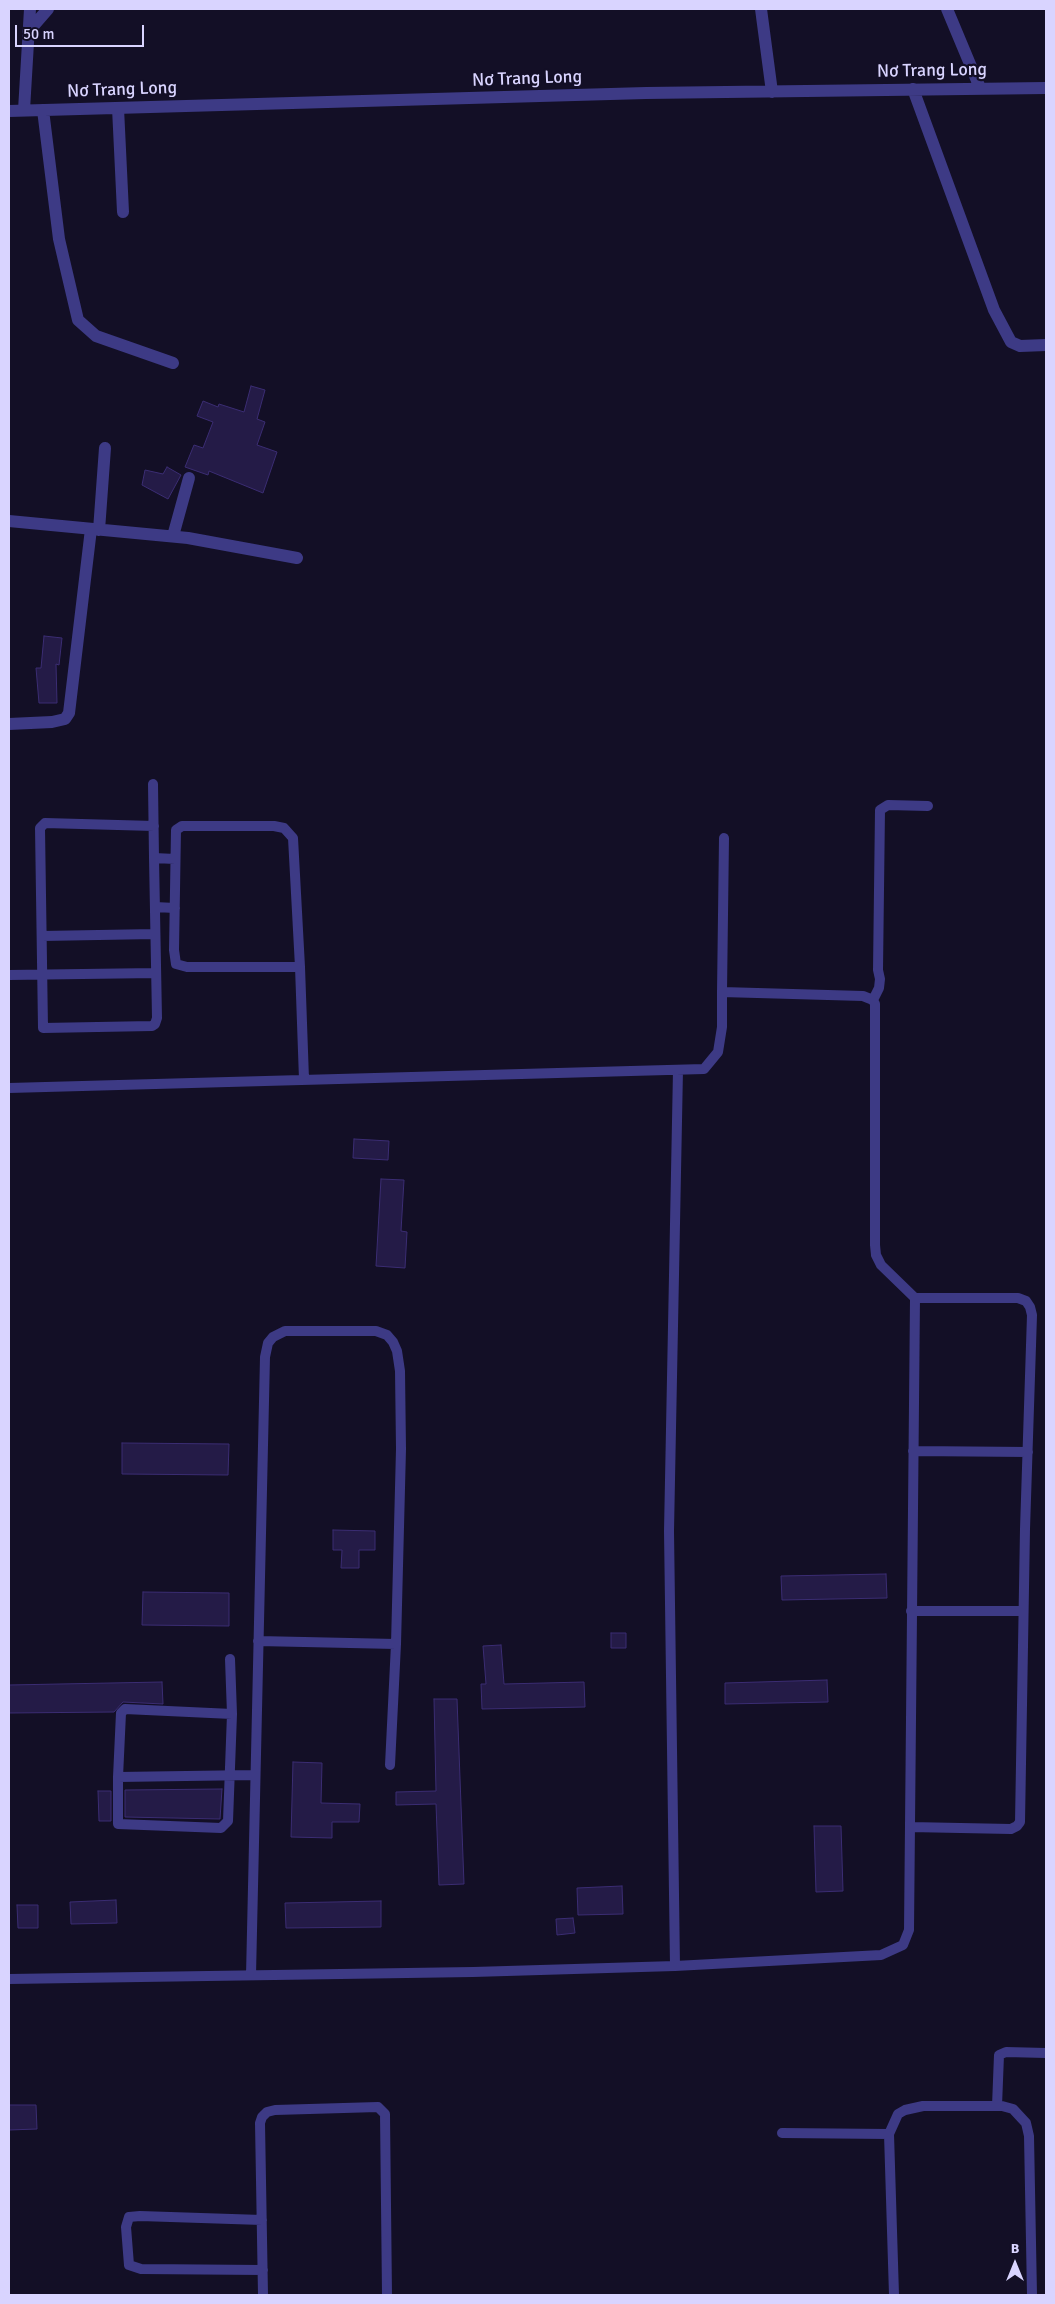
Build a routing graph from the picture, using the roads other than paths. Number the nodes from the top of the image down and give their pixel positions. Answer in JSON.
{"nodes":[{"id":1,"x":48,"y":9,"type":"edge"},
{"id":2,"x":761,"y":9,"type":"edge"},
{"id":3,"x":947,"y":9,"type":"edge"},
{"id":4,"x":28,"y":11,"type":"edge"},
{"id":5,"x":28,"y":32,"type":"junction"},
{"id":6,"x":980,"y":88,"type":"junction"},
{"id":7,"x":1046,"y":88,"type":"edge"},
{"id":8,"x":913,"y":89,"type":"junction"},
{"id":9,"x":772,"y":92,"type":"junction"},
{"id":10,"x":118,"y":108,"type":"junction"},
{"id":11,"x":24,"y":110,"type":"junction"},
{"id":12,"x":43,"y":110,"type":"junction"},
{"id":13,"x":9,"y":111,"type":"edge"},
{"id":14,"x":124,"y":212,"type":"dead end"},
{"id":15,"x":1046,"y":345,"type":"edge"},
{"id":16,"x":172,"y":363,"type":"dead end"},
{"id":17,"x":105,"y":448,"type":"dead end"},
{"id":18,"x":189,"y":478,"type":"dead end"},
{"id":19,"x":9,"y":521,"type":"edge"},
{"id":20,"x":95,"y":529,"type":"junction"},
{"id":21,"x":173,"y":536,"type":"junction"},
{"id":22,"x":298,"y":558,"type":"dead end"},
{"id":23,"x":9,"y":724,"type":"edge"},
{"id":24,"x":153,"y":784,"type":"dead end"},
{"id":25,"x":928,"y":806,"type":"dead end"},
{"id":26,"x":154,"y":826,"type":"junction"},
{"id":27,"x":724,"y":838,"type":"dead end"},
{"id":28,"x":154,"y":858,"type":"junction"},
{"id":29,"x":175,"y":859,"type":"junction"},
{"id":30,"x":155,"y":908,"type":"junction"},
{"id":31,"x":175,"y":908,"type":"junction"},
{"id":32,"x":155,"y":934,"type":"junction"},
{"id":33,"x":42,"y":936,"type":"junction"},
{"id":34,"x":156,"y":956,"type":"junction"},
{"id":35,"x":175,"y":957,"type":"junction"},
{"id":36,"x":300,"y":967,"type":"junction"},
{"id":37,"x":156,"y":973,"type":"junction"},
{"id":38,"x":9,"y":975,"type":"edge"},
{"id":39,"x":42,"y":975,"type":"junction"},
{"id":40,"x":722,"y":992,"type":"junction"},
{"id":41,"x":873,"y":1000,"type":"junction"},
{"id":42,"x":678,"y":1070,"type":"junction"},
{"id":43,"x":304,"y":1079,"type":"junction"},
{"id":44,"x":9,"y":1088,"type":"edge"},
{"id":45,"x":915,"y":1298,"type":"junction"},
{"id":46,"x":913,"y":1451,"type":"junction"},
{"id":47,"x":1028,"y":1452,"type":"junction"},
{"id":48,"x":911,"y":1611,"type":"junction"},
{"id":49,"x":1023,"y":1611,"type":"junction"},
{"id":50,"x":258,"y":1641,"type":"junction"},
{"id":51,"x":396,"y":1644,"type":"junction"},
{"id":52,"x":230,"y":1659,"type":"dead end"},
{"id":53,"x":232,"y":1714,"type":"junction"},
{"id":54,"x":390,"y":1765,"type":"dead end"},
{"id":55,"x":229,"y":1775,"type":"junction"},
{"id":56,"x":254,"y":1775,"type":"junction"},
{"id":57,"x":118,"y":1777,"type":"junction"},
{"id":58,"x":910,"y":1827,"type":"junction"},
{"id":59,"x":675,"y":1966,"type":"junction"},
{"id":60,"x":251,"y":1976,"type":"junction"},
{"id":61,"x":9,"y":1979,"type":"edge"},
{"id":62,"x":1046,"y":2053,"type":"edge"},
{"id":63,"x":997,"y":2106,"type":"junction"},
{"id":64,"x":782,"y":2133,"type":"dead end"},
{"id":65,"x":889,"y":2134,"type":"junction"},
{"id":66,"x":262,"y":2220,"type":"junction"},
{"id":67,"x":263,"y":2270,"type":"junction"},
{"id":68,"x":263,"y":2295,"type":"edge"},
{"id":69,"x":387,"y":2295,"type":"edge"},
{"id":70,"x":894,"y":2295,"type":"edge"},
{"id":71,"x":1032,"y":2295,"type":"edge"}],
"edges":[{"from":1,"to":5,"type":"street"},
{"from":2,"to":9,"type":"street"},
{"from":3,"to":6,"type":"street"},
{"from":4,"to":5,"type":"street"},
{"from":5,"to":11,"type":"street"},
{"from":6,"to":7,"type":"street","name":"Nơ Trang Long"},
{"from":6,"to":8,"type":"street","name":"Nơ Trang Long"},
{"from":8,"to":9,"type":"street","name":"Nơ Trang Long"},
{"from":8,"to":15,"type":"street"},
{"from":9,"to":10,"type":"street","name":"Nơ Trang Long"},
{"from":10,"to":12,"type":"street","name":"Nơ Trang Long"},
{"from":10,"to":14,"type":"street"},
{"from":11,"to":12,"type":"street","name":"Nơ Trang Long"},
{"from":11,"to":13,"type":"street","name":"Nơ Trang Long"},
{"from":12,"to":16,"type":"street"},
{"from":17,"to":20,"type":"street"},
{"from":18,"to":21,"type":"street"},
{"from":19,"to":20,"type":"street"},
{"from":20,"to":21,"type":"street"},
{"from":20,"to":23,"type":"street"},
{"from":21,"to":22,"type":"street"},
{"from":24,"to":26,"type":"lane"},
{"from":25,"to":41,"type":"lane"},
{"from":26,"to":28,"type":"lane"},
{"from":26,"to":33,"type":"lane"},
{"from":27,"to":40,"type":"lane"},
{"from":28,"to":29,"type":"lane"},
{"from":28,"to":30,"type":"lane"},
{"from":29,"to":31,"type":"lane"},
{"from":29,"to":36,"type":"lane"},
{"from":30,"to":31,"type":"lane"},
{"from":30,"to":32,"type":"lane"},
{"from":31,"to":35,"type":"lane"},
{"from":32,"to":33,"type":"lane"},
{"from":32,"to":34,"type":"lane"},
{"from":33,"to":39,"type":"lane"},
{"from":34,"to":35,"type":"lane"},
{"from":34,"to":37,"type":"lane"},
{"from":35,"to":36,"type":"lane"},
{"from":36,"to":43,"type":"lane"},
{"from":37,"to":39,"type":"lane"},
{"from":37,"to":39,"type":"lane"},
{"from":38,"to":39,"type":"lane"},
{"from":40,"to":41,"type":"lane"},
{"from":40,"to":42,"type":"lane"},
{"from":41,"to":45,"type":"lane"},
{"from":42,"to":43,"type":"lane"},
{"from":42,"to":59,"type":"lane"},
{"from":43,"to":44,"type":"lane"},
{"from":45,"to":46,"type":"lane"},
{"from":45,"to":47,"type":"lane"},
{"from":46,"to":47,"type":"lane"},
{"from":46,"to":48,"type":"lane"},
{"from":47,"to":49,"type":"lane"},
{"from":48,"to":49,"type":"lane"},
{"from":48,"to":58,"type":"lane"},
{"from":49,"to":58,"type":"lane"},
{"from":50,"to":51,"type":"lane"},
{"from":50,"to":51,"type":"lane"},
{"from":50,"to":56,"type":"lane"},
{"from":51,"to":54,"type":"lane"},
{"from":52,"to":53,"type":"lane"},
{"from":53,"to":55,"type":"lane"},
{"from":53,"to":57,"type":"lane"},
{"from":55,"to":56,"type":"lane"},
{"from":55,"to":57,"type":"lane"},
{"from":55,"to":57,"type":"lane"},
{"from":56,"to":60,"type":"lane"},
{"from":58,"to":59,"type":"lane"},
{"from":59,"to":60,"type":"lane"},
{"from":60,"to":61,"type":"lane"},
{"from":62,"to":63,"type":"lane"},
{"from":63,"to":65,"type":"lane"},
{"from":63,"to":71,"type":"lane"},
{"from":64,"to":65,"type":"lane"},
{"from":65,"to":70,"type":"lane"},
{"from":66,"to":67,"type":"lane"},
{"from":66,"to":67,"type":"lane"},
{"from":66,"to":69,"type":"lane"},
{"from":67,"to":68,"type":"lane"}]}
